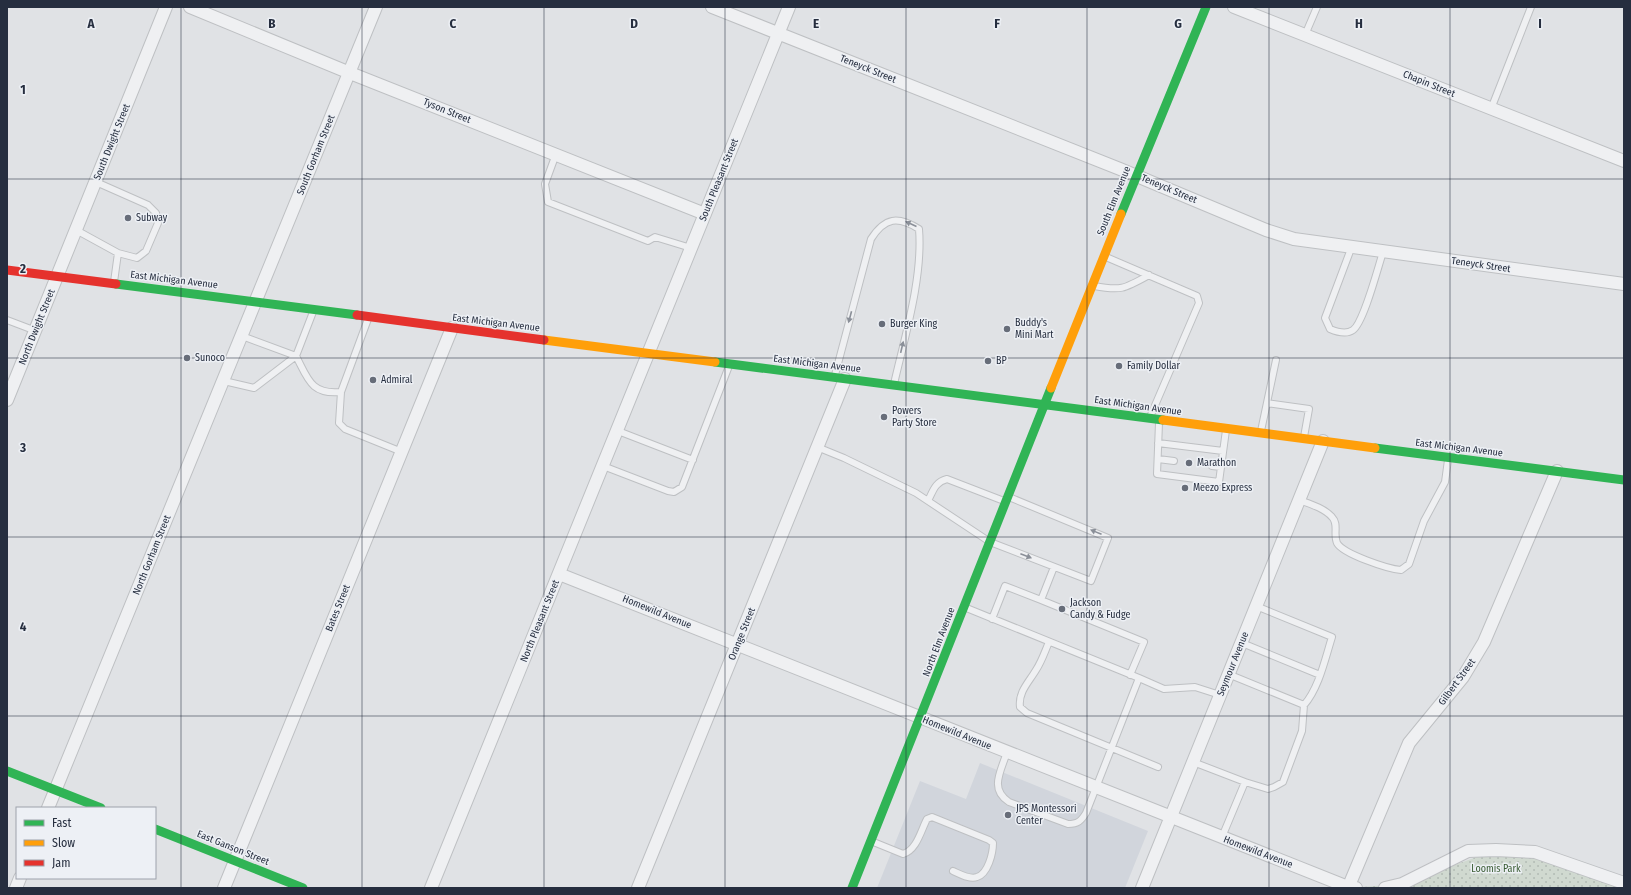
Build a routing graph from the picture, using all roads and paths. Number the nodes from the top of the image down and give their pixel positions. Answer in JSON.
{"nodes":[{"id":1,"x":166,"y":7,"type":"edge"},
{"id":2,"x":190,"y":7,"type":"edge"},
{"id":3,"x":376,"y":7,"type":"edge"},
{"id":4,"x":712,"y":7,"type":"edge"},
{"id":5,"x":789,"y":7,"type":"edge"},
{"id":6,"x":1206,"y":7,"type":"edge"},
{"id":7,"x":1234,"y":7,"type":"edge"},
{"id":8,"x":1317,"y":7,"type":"edge"},
{"id":9,"x":1531,"y":7,"type":"edge"},
{"id":10,"x":778,"y":34,"type":"junction"},
{"id":11,"x":1305,"y":36,"type":"junction"},
{"id":12,"x":350,"y":73,"type":"junction"},
{"id":13,"x":1491,"y":109,"type":"junction"},
{"id":14,"x":556,"y":154,"type":"junction"},
{"id":15,"x":1624,"y":161,"type":"edge"},
{"id":16,"x":1136,"y":176,"type":"junction"},
{"id":17,"x":96,"y":182,"type":"junction"},
{"id":18,"x":705,"y":214,"type":"junction"},
{"id":19,"x":76,"y":230,"type":"junction"},
{"id":20,"x":1352,"y":246,"type":"junction"},
{"id":21,"x":691,"y":248,"type":"junction"},
{"id":22,"x":1383,"y":252,"type":"junction"},
{"id":23,"x":118,"y":253,"type":"junction"},
{"id":24,"x":1104,"y":256,"type":"junction"},
{"id":25,"x":7,"y":270,"type":"edge"},
{"id":26,"x":1148,"y":275,"type":"junction"},
{"id":27,"x":57,"y":276,"type":"junction"},
{"id":28,"x":114,"y":284,"type":"junction"},
{"id":29,"x":1624,"y":284,"type":"edge"},
{"id":30,"x":1092,"y":285,"type":"junction"},
{"id":31,"x":256,"y":302,"type":"junction"},
{"id":32,"x":314,"y":310,"type":"junction"},
{"id":33,"x":368,"y":317,"type":"junction"},
{"id":34,"x":7,"y":320,"type":"edge"},
{"id":35,"x":452,"y":328,"type":"junction"},
{"id":36,"x":36,"y":331,"type":"junction"},
{"id":37,"x":242,"y":336,"type":"junction"},
{"id":38,"x":649,"y":354,"type":"junction"},
{"id":39,"x":296,"y":356,"type":"junction"},
{"id":40,"x":1276,"y":360,"type":"dead end"},
{"id":41,"x":730,"y":364,"type":"junction"},
{"id":42,"x":840,"y":378,"type":"junction"},
{"id":43,"x":224,"y":381,"type":"junction"},
{"id":44,"x":894,"y":385,"type":"junction"},
{"id":45,"x":341,"y":392,"type":"junction"},
{"id":46,"x":7,"y":400,"type":"edge"},
{"id":47,"x":1267,"y":403,"type":"junction"},
{"id":48,"x":1044,"y":404,"type":"junction"},
{"id":49,"x":1149,"y":418,"type":"junction"},
{"id":50,"x":1159,"y":420,"type":"junction"},
{"id":51,"x":1226,"y":428,"type":"junction"},
{"id":52,"x":618,"y":431,"type":"junction"},
{"id":53,"x":1260,"y":433,"type":"junction"},
{"id":54,"x":1304,"y":439,"type":"junction"},
{"id":55,"x":1323,"y":441,"type":"junction"},
{"id":56,"x":1158,"y":443,"type":"junction"},
{"id":57,"x":817,"y":447,"type":"junction"},
{"id":58,"x":1223,"y":451,"type":"junction"},
{"id":59,"x":402,"y":452,"type":"junction"},
{"id":60,"x":1448,"y":457,"type":"junction"},
{"id":61,"x":1158,"y":459,"type":"junction"},
{"id":62,"x":692,"y":460,"type":"junction"},
{"id":63,"x":1174,"y":461,"type":"dead end"},
{"id":64,"x":603,"y":466,"type":"junction"},
{"id":65,"x":1212,"y":466,"type":"dead end"},
{"id":66,"x":1221,"y":467,"type":"junction"},
{"id":67,"x":1557,"y":471,"type":"junction"},
{"id":68,"x":1624,"y":480,"type":"edge"},
{"id":69,"x":1007,"y":499,"type":"junction"},
{"id":70,"x":1299,"y":500,"type":"junction"},
{"id":71,"x":928,"y":501,"type":"junction"},
{"id":72,"x":990,"y":542,"type":"junction"},
{"id":73,"x":1054,"y":567,"type":"junction"},
{"id":74,"x":559,"y":574,"type":"junction"},
{"id":75,"x":1041,"y":600,"type":"junction"},
{"id":76,"x":1256,"y":606,"type":"junction"},
{"id":77,"x":964,"y":607,"type":"junction"},
{"id":78,"x":992,"y":618,"type":"junction"},
{"id":79,"x":1049,"y":642,"type":"junction"},
{"id":80,"x":1242,"y":642,"type":"junction"},
{"id":81,"x":738,"y":644,"type":"junction"},
{"id":82,"x":1228,"y":674,"type":"junction"},
{"id":83,"x":1130,"y":675,"type":"junction"},
{"id":84,"x":1320,"y":675,"type":"junction"},
{"id":85,"x":1139,"y":678,"type":"junction"},
{"id":86,"x":1220,"y":695,"type":"junction"},
{"id":87,"x":1304,"y":705,"type":"junction"},
{"id":88,"x":921,"y":718,"type":"junction"},
{"id":89,"x":1111,"y":747,"type":"junction"},
{"id":90,"x":1007,"y":752,"type":"junction"},
{"id":91,"x":1193,"y":762,"type":"junction"},
{"id":92,"x":1158,"y":767,"type":"dead end"},
{"id":93,"x":7,"y":771,"type":"edge"},
{"id":94,"x":1245,"y":782,"type":"junction"},
{"id":95,"x":1096,"y":787,"type":"junction"},
{"id":96,"x":55,"y":790,"type":"junction"},
{"id":97,"x":48,"y":807,"type":"edge"},
{"id":98,"x":98,"y":807,"type":"edge"},
{"id":99,"x":1171,"y":817,"type":"junction"},
{"id":100,"x":156,"y":829,"type":"edge"},
{"id":101,"x":1222,"y":837,"type":"junction"},
{"id":102,"x":871,"y":841,"type":"junction"},
{"id":103,"x":235,"y":861,"type":"junction"},
{"id":104,"x":953,"y":871,"type":"dead end"},
{"id":105,"x":1624,"y":883,"type":"edge"},
{"id":106,"x":224,"y":888,"type":"edge"},
{"id":107,"x":303,"y":888,"type":"edge"},
{"id":108,"x":431,"y":888,"type":"edge"},
{"id":109,"x":638,"y":888,"type":"edge"},
{"id":110,"x":852,"y":888,"type":"edge"},
{"id":111,"x":1142,"y":888,"type":"edge"},
{"id":112,"x":1351,"y":888,"type":"edge"},
{"id":113,"x":1385,"y":888,"type":"edge"}],
"edges":[{"from":1,"to":17,"type":"street","name":"South Dwight Street"},
{"from":2,"to":12,"type":"street","name":"Tyson Street"},
{"from":3,"to":12,"type":"street","name":"South Gorham Street"},
{"from":4,"to":10,"type":"street","name":"Teneyck Street"},
{"from":5,"to":10,"type":"street","name":"South Pleasant Street"},
{"from":6,"to":16,"type":"main road","name":"South Elm Avenue"},
{"from":7,"to":11,"type":"street","name":"Chapin Street"},
{"from":8,"to":11,"type":"lane"},
{"from":9,"to":13,"type":"lane"},
{"from":10,"to":16,"type":"street","name":"Teneyck Street"},
{"from":10,"to":18,"type":"street","name":"South Pleasant Street"},
{"from":11,"to":13,"type":"street","name":"Chapin Street"},
{"from":12,"to":14,"type":"street","name":"Tyson Street"},
{"from":12,"to":31,"type":"street","name":"South Gorham Street"},
{"from":13,"to":15,"type":"street","name":"Chapin Street"},
{"from":14,"to":18,"type":"street","name":"Tyson Street"},
{"from":14,"to":21,"type":"lane"},
{"from":16,"to":20,"type":"street","name":"Teneyck Street"},
{"from":16,"to":24,"type":"main road","name":"South Elm Avenue"},
{"from":17,"to":19,"type":"street","name":"South Dwight Street"},
{"from":17,"to":23,"type":"lane"},
{"from":18,"to":21,"type":"street","name":"South Pleasant Street"},
{"from":19,"to":23,"type":"lane"},
{"from":19,"to":27,"type":"street","name":"South Dwight Street"},
{"from":20,"to":22,"type":"street","name":"Teneyck Street"},
{"from":20,"to":22,"type":"lane"},
{"from":21,"to":38,"type":"street","name":"South Pleasant Street"},
{"from":22,"to":29,"type":"street","name":"Teneyck Street"},
{"from":23,"to":28,"type":"lane"},
{"from":24,"to":26,"type":"lane"},
{"from":24,"to":30,"type":"main road","name":"South Elm Avenue"},
{"from":25,"to":27,"type":"main road","name":"East Michigan Avenue"},
{"from":26,"to":30,"type":"lane"},
{"from":26,"to":49,"type":"lane"},
{"from":27,"to":28,"type":"main road","name":"East Michigan Avenue"},
{"from":27,"to":36,"type":"street","name":"North Dwight Street"},
{"from":28,"to":31,"type":"main road","name":"East Michigan Avenue"},
{"from":30,"to":48,"type":"main road","name":"South Elm Avenue"},
{"from":31,"to":32,"type":"main road","name":"East Michigan Avenue"},
{"from":31,"to":37,"type":"street","name":"North Gorham Street"},
{"from":32,"to":33,"type":"main road","name":"East Michigan Avenue"},
{"from":32,"to":39,"type":"lane"},
{"from":33,"to":35,"type":"main road","name":"East Michigan Avenue"},
{"from":33,"to":45,"type":"lane"},
{"from":34,"to":36,"type":"lane"},
{"from":35,"to":38,"type":"main road","name":"East Michigan Avenue"},
{"from":35,"to":59,"type":"street","name":"Bates Street"},
{"from":36,"to":46,"type":"street","name":"North Dwight Street"},
{"from":37,"to":39,"type":"lane"},
{"from":37,"to":43,"type":"street","name":"North Gorham Street"},
{"from":38,"to":41,"type":"main road","name":"East Michigan Avenue"},
{"from":38,"to":52,"type":"street","name":"North Pleasant Street"},
{"from":39,"to":43,"type":"lane"},
{"from":39,"to":45,"type":"lane"},
{"from":40,"to":47,"type":"lane"},
{"from":41,"to":42,"type":"main road","name":"East Michigan Avenue"},
{"from":41,"to":62,"type":"lane"},
{"from":42,"to":44,"type":"main road","name":"East Michigan Avenue"},
{"from":44,"to":42,"type":"lane","one_way":true},
{"from":42,"to":57,"type":"street","name":"Orange Street"},
{"from":43,"to":96,"type":"street","name":"North Gorham Street"},
{"from":44,"to":48,"type":"main road","name":"East Michigan Avenue"},
{"from":45,"to":59,"type":"lane"},
{"from":47,"to":53,"type":"lane"},
{"from":47,"to":54,"type":"lane"},
{"from":48,"to":49,"type":"main road","name":"East Michigan Avenue"},
{"from":48,"to":69,"type":"main road","name":"North Elm Avenue"},
{"from":49,"to":50,"type":"main road","name":"East Michigan Avenue"},
{"from":50,"to":51,"type":"main road","name":"East Michigan Avenue"},
{"from":50,"to":56,"type":"lane"},
{"from":51,"to":53,"type":"main road","name":"East Michigan Avenue"},
{"from":51,"to":58,"type":"lane"},
{"from":52,"to":62,"type":"lane"},
{"from":52,"to":64,"type":"street","name":"North Pleasant Street"},
{"from":53,"to":54,"type":"main road","name":"East Michigan Avenue"},
{"from":54,"to":55,"type":"main road","name":"East Michigan Avenue"},
{"from":55,"to":60,"type":"main road","name":"East Michigan Avenue"},
{"from":55,"to":70,"type":"street","name":"Seymour Avenue"},
{"from":56,"to":58,"type":"lane"},
{"from":56,"to":61,"type":"lane"},
{"from":57,"to":71,"type":"lane"},
{"from":57,"to":81,"type":"street","name":"Orange Street"},
{"from":58,"to":66,"type":"lane"},
{"from":59,"to":103,"type":"street","name":"Bates Street"},
{"from":60,"to":67,"type":"main road","name":"East Michigan Avenue"},
{"from":60,"to":70,"type":"lane"},
{"from":61,"to":63,"type":"lane"},
{"from":61,"to":66,"type":"lane"},
{"from":62,"to":64,"type":"lane"},
{"from":64,"to":74,"type":"street","name":"North Pleasant Street"},
{"from":65,"to":66,"type":"lane"},
{"from":67,"to":68,"type":"main road","name":"East Michigan Avenue"},
{"from":67,"to":112,"type":"street","name":"Gilbert Street"},
{"from":69,"to":71,"type":"lane"},
{"from":69,"to":72,"type":"main road","name":"North Elm Avenue"},
{"from":73,"to":69,"type":"lane","one_way":true},
{"from":70,"to":76,"type":"street","name":"Seymour Avenue"},
{"from":71,"to":72,"type":"lane"},
{"from":72,"to":73,"type":"lane","one_way":true},
{"from":72,"to":77,"type":"main road","name":"North Elm Avenue"},
{"from":73,"to":75,"type":"lane"},
{"from":74,"to":81,"type":"street","name":"Homewild Avenue"},
{"from":74,"to":108,"type":"street","name":"North Pleasant Street"},
{"from":75,"to":78,"type":"lane"},
{"from":75,"to":83,"type":"lane"},
{"from":76,"to":80,"type":"street","name":"Seymour Avenue"},
{"from":76,"to":84,"type":"lane"},
{"from":77,"to":78,"type":"lane"},
{"from":77,"to":88,"type":"main road","name":"North Elm Avenue"},
{"from":78,"to":79,"type":"lane"},
{"from":79,"to":83,"type":"lane"},
{"from":79,"to":89,"type":"lane"},
{"from":80,"to":82,"type":"street","name":"Seymour Avenue"},
{"from":80,"to":84,"type":"lane"},
{"from":81,"to":88,"type":"street","name":"Homewild Avenue"},
{"from":81,"to":109,"type":"street","name":"Orange Street"},
{"from":82,"to":86,"type":"street","name":"Seymour Avenue"},
{"from":82,"to":87,"type":"lane"},
{"from":83,"to":85,"type":"lane"},
{"from":84,"to":87,"type":"lane"},
{"from":85,"to":86,"type":"lane"},
{"from":85,"to":89,"type":"lane"},
{"from":86,"to":91,"type":"street","name":"Seymour Avenue"},
{"from":87,"to":94,"type":"lane"},
{"from":88,"to":90,"type":"street","name":"Homewild Avenue"},
{"from":88,"to":102,"type":"main road","name":"North Elm Avenue"},
{"from":89,"to":92,"type":"lane"},
{"from":89,"to":95,"type":"lane"},
{"from":90,"to":95,"type":"street","name":"Homewild Avenue"},
{"from":90,"to":95,"type":"lane"},
{"from":91,"to":94,"type":"lane"},
{"from":91,"to":99,"type":"street","name":"Seymour Avenue"},
{"from":93,"to":96,"type":"main road"},
{"from":94,"to":101,"type":"lane"},
{"from":95,"to":99,"type":"street","name":"Homewild Avenue"},
{"from":96,"to":97,"type":"street","name":"North Gorham Street"},
{"from":96,"to":98,"type":"main road"},
{"from":99,"to":101,"type":"street","name":"Homewild Avenue"},
{"from":99,"to":111,"type":"street","name":"Seymour Avenue"},
{"from":100,"to":103,"type":"main road","name":"East Ganson Street"},
{"from":101,"to":112,"type":"street","name":"Homewild Avenue"},
{"from":102,"to":104,"type":"lane"},
{"from":102,"to":110,"type":"main road","name":"North Elm Avenue"},
{"from":103,"to":106,"type":"street","name":"Bates Street"},
{"from":103,"to":107,"type":"main road","name":"East Ganson Street"},
{"from":105,"to":113,"type":"street"}]}
